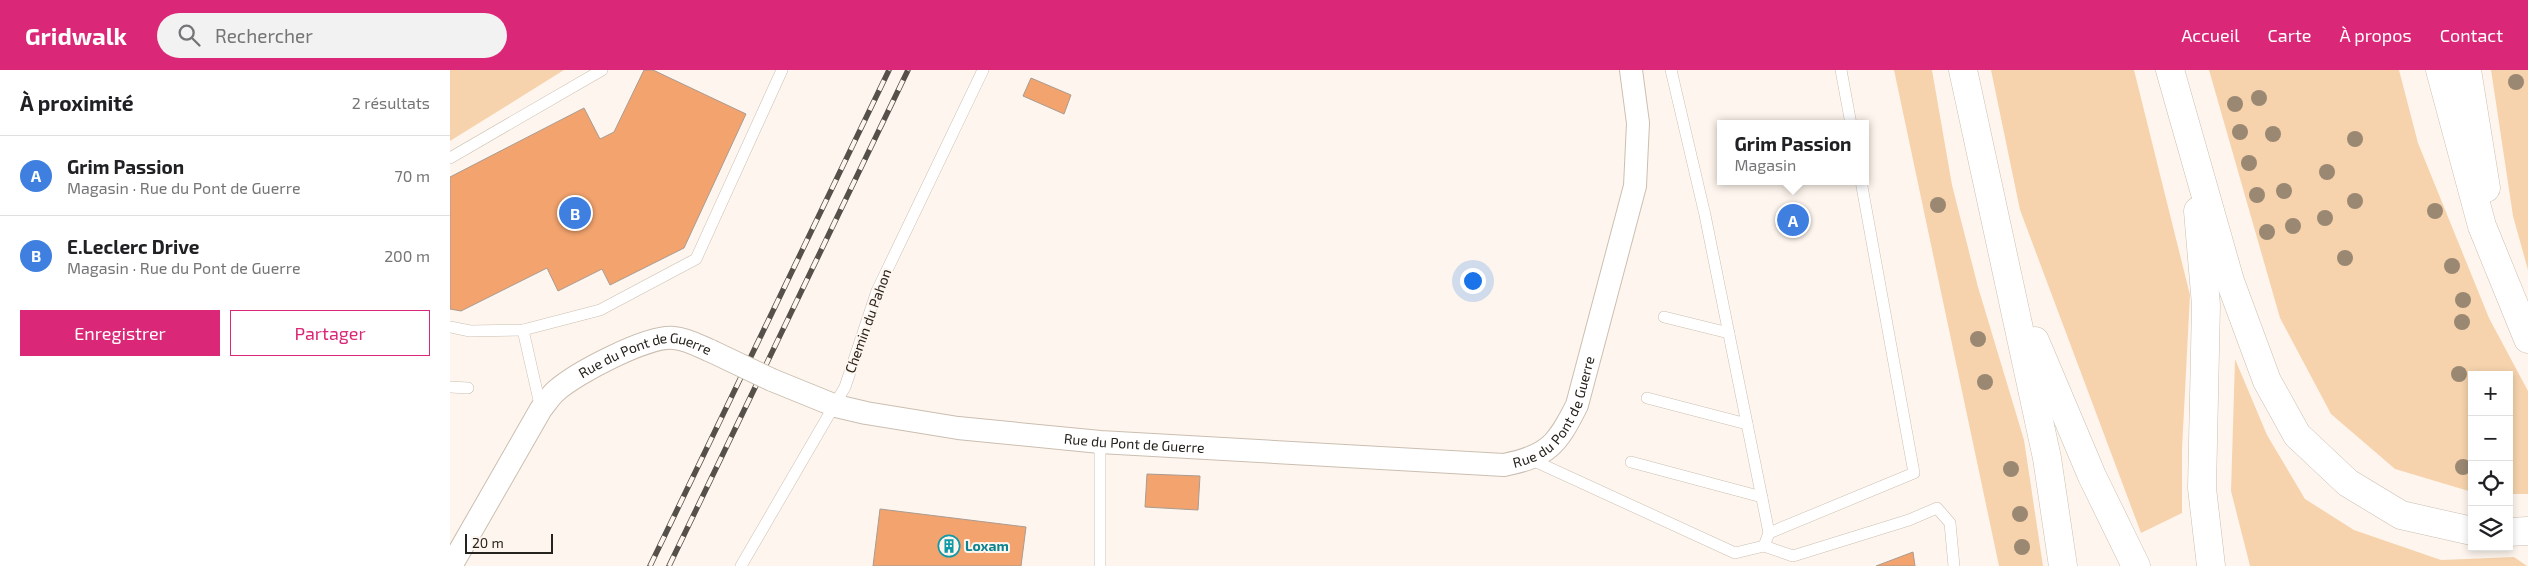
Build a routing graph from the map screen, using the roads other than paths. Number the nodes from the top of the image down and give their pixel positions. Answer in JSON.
{"nodes":[{"id":1,"x":602,"y":70,"type":"edge"},
{"id":2,"x":782,"y":70,"type":"edge"},
{"id":3,"x":983,"y":70,"type":"edge"},
{"id":4,"x":1631,"y":70,"type":"edge"},
{"id":5,"x":1671,"y":70,"type":"edge"},
{"id":6,"x":1841,"y":70,"type":"edge"},
{"id":7,"x":1963,"y":70,"type":"edge"},
{"id":8,"x":2170,"y":70,"type":"edge"},
{"id":9,"x":2440,"y":70,"type":"edge"},
{"id":10,"x":2467,"y":70,"type":"edge"},
{"id":11,"x":1850,"y":120,"type":"edge"},
{"id":12,"x":2193,"y":147,"type":"junction"},
{"id":13,"x":450,"y":158,"type":"edge"},
{"id":14,"x":1862,"y":185,"type":"edge"},
{"id":15,"x":2499,"y":268,"type":"junction"},
{"id":16,"x":2009,"y":280,"type":"junction"},
{"id":17,"x":1664,"y":318,"type":"dead end"},
{"id":18,"x":450,"y":327,"type":"edge"},
{"id":19,"x":523,"y":330,"type":"junction"},
{"id":20,"x":1729,"y":333,"type":"junction"},
{"id":21,"x":2528,"y":339,"type":"edge"},
{"id":22,"x":450,"y":387,"type":"edge"},
{"id":23,"x":468,"y":388,"type":"dead end"},
{"id":24,"x":1647,"y":398,"type":"dead end"},
{"id":25,"x":836,"y":406,"type":"junction"},
{"id":26,"x":541,"y":408,"type":"junction"},
{"id":27,"x":1747,"y":424,"type":"junction"},
{"id":28,"x":1100,"y":442,"type":"junction"},
{"id":29,"x":1530,"y":459,"type":"junction"},
{"id":30,"x":1631,"y":462,"type":"dead end"},
{"id":31,"x":1762,"y":497,"type":"junction"},
{"id":32,"x":2468,"y":530,"type":"edge"},
{"id":33,"x":2513,"y":532,"type":"edge"},
{"id":34,"x":2528,"y":532,"type":"edge"},
{"id":35,"x":1770,"y":533,"type":"junction"},
{"id":36,"x":1764,"y":546,"type":"junction"},
{"id":37,"x":451,"y":566,"type":"edge"},
{"id":38,"x":741,"y":566,"type":"edge"},
{"id":39,"x":1100,"y":566,"type":"edge"},
{"id":40,"x":1954,"y":566,"type":"edge"},
{"id":41,"x":2063,"y":566,"type":"edge"},
{"id":42,"x":2136,"y":566,"type":"edge"},
{"id":43,"x":2211,"y":566,"type":"edge"}],
"edges":[{"from":1,"to":13,"type":"lane"},
{"from":2,"to":19,"type":"lane"},
{"from":3,"to":25,"type":"lane","name":"Chemin du Pahon"},
{"from":4,"to":29,"type":"street","name":"Rue du Pont de Guerre"},
{"from":5,"to":20,"type":"lane"},
{"from":6,"to":11,"type":"lane"},
{"from":7,"to":16,"type":"main road"},
{"from":8,"to":12,"type":"main road"},
{"from":9,"to":15,"type":"main road"},
{"from":10,"to":15,"type":"main road"},
{"from":12,"to":32,"type":"main road"},
{"from":12,"to":43,"type":"main road"},
{"from":14,"to":35,"type":"lane"},
{"from":15,"to":21,"type":"main road"},
{"from":16,"to":41,"type":"main road"},
{"from":16,"to":42,"type":"main road"},
{"from":17,"to":20,"type":"lane"},
{"from":18,"to":19,"type":"lane"},
{"from":19,"to":26,"type":"lane"},
{"from":20,"to":27,"type":"lane"},
{"from":22,"to":23,"type":"lane"},
{"from":24,"to":27,"type":"lane"},
{"from":25,"to":26,"type":"street","name":"Rue du Pont de Guerre","bridge":true},
{"from":25,"to":28,"type":"street","name":"Rue du Pont de Guerre"},
{"from":25,"to":38,"type":"lane","name":"Chemin du Pahon"},
{"from":26,"to":37,"type":"street","name":"Rue du Pont de Guerre"},
{"from":27,"to":31,"type":"lane"},
{"from":28,"to":29,"type":"street","name":"Rue du Pont de Guerre"},
{"from":28,"to":39,"type":"lane"},
{"from":29,"to":36,"type":"lane"},
{"from":30,"to":31,"type":"lane"},
{"from":31,"to":35,"type":"lane"},
{"from":33,"to":34,"type":"main road"},
{"from":35,"to":36,"type":"lane"},
{"from":36,"to":40,"type":"lane"}]}
